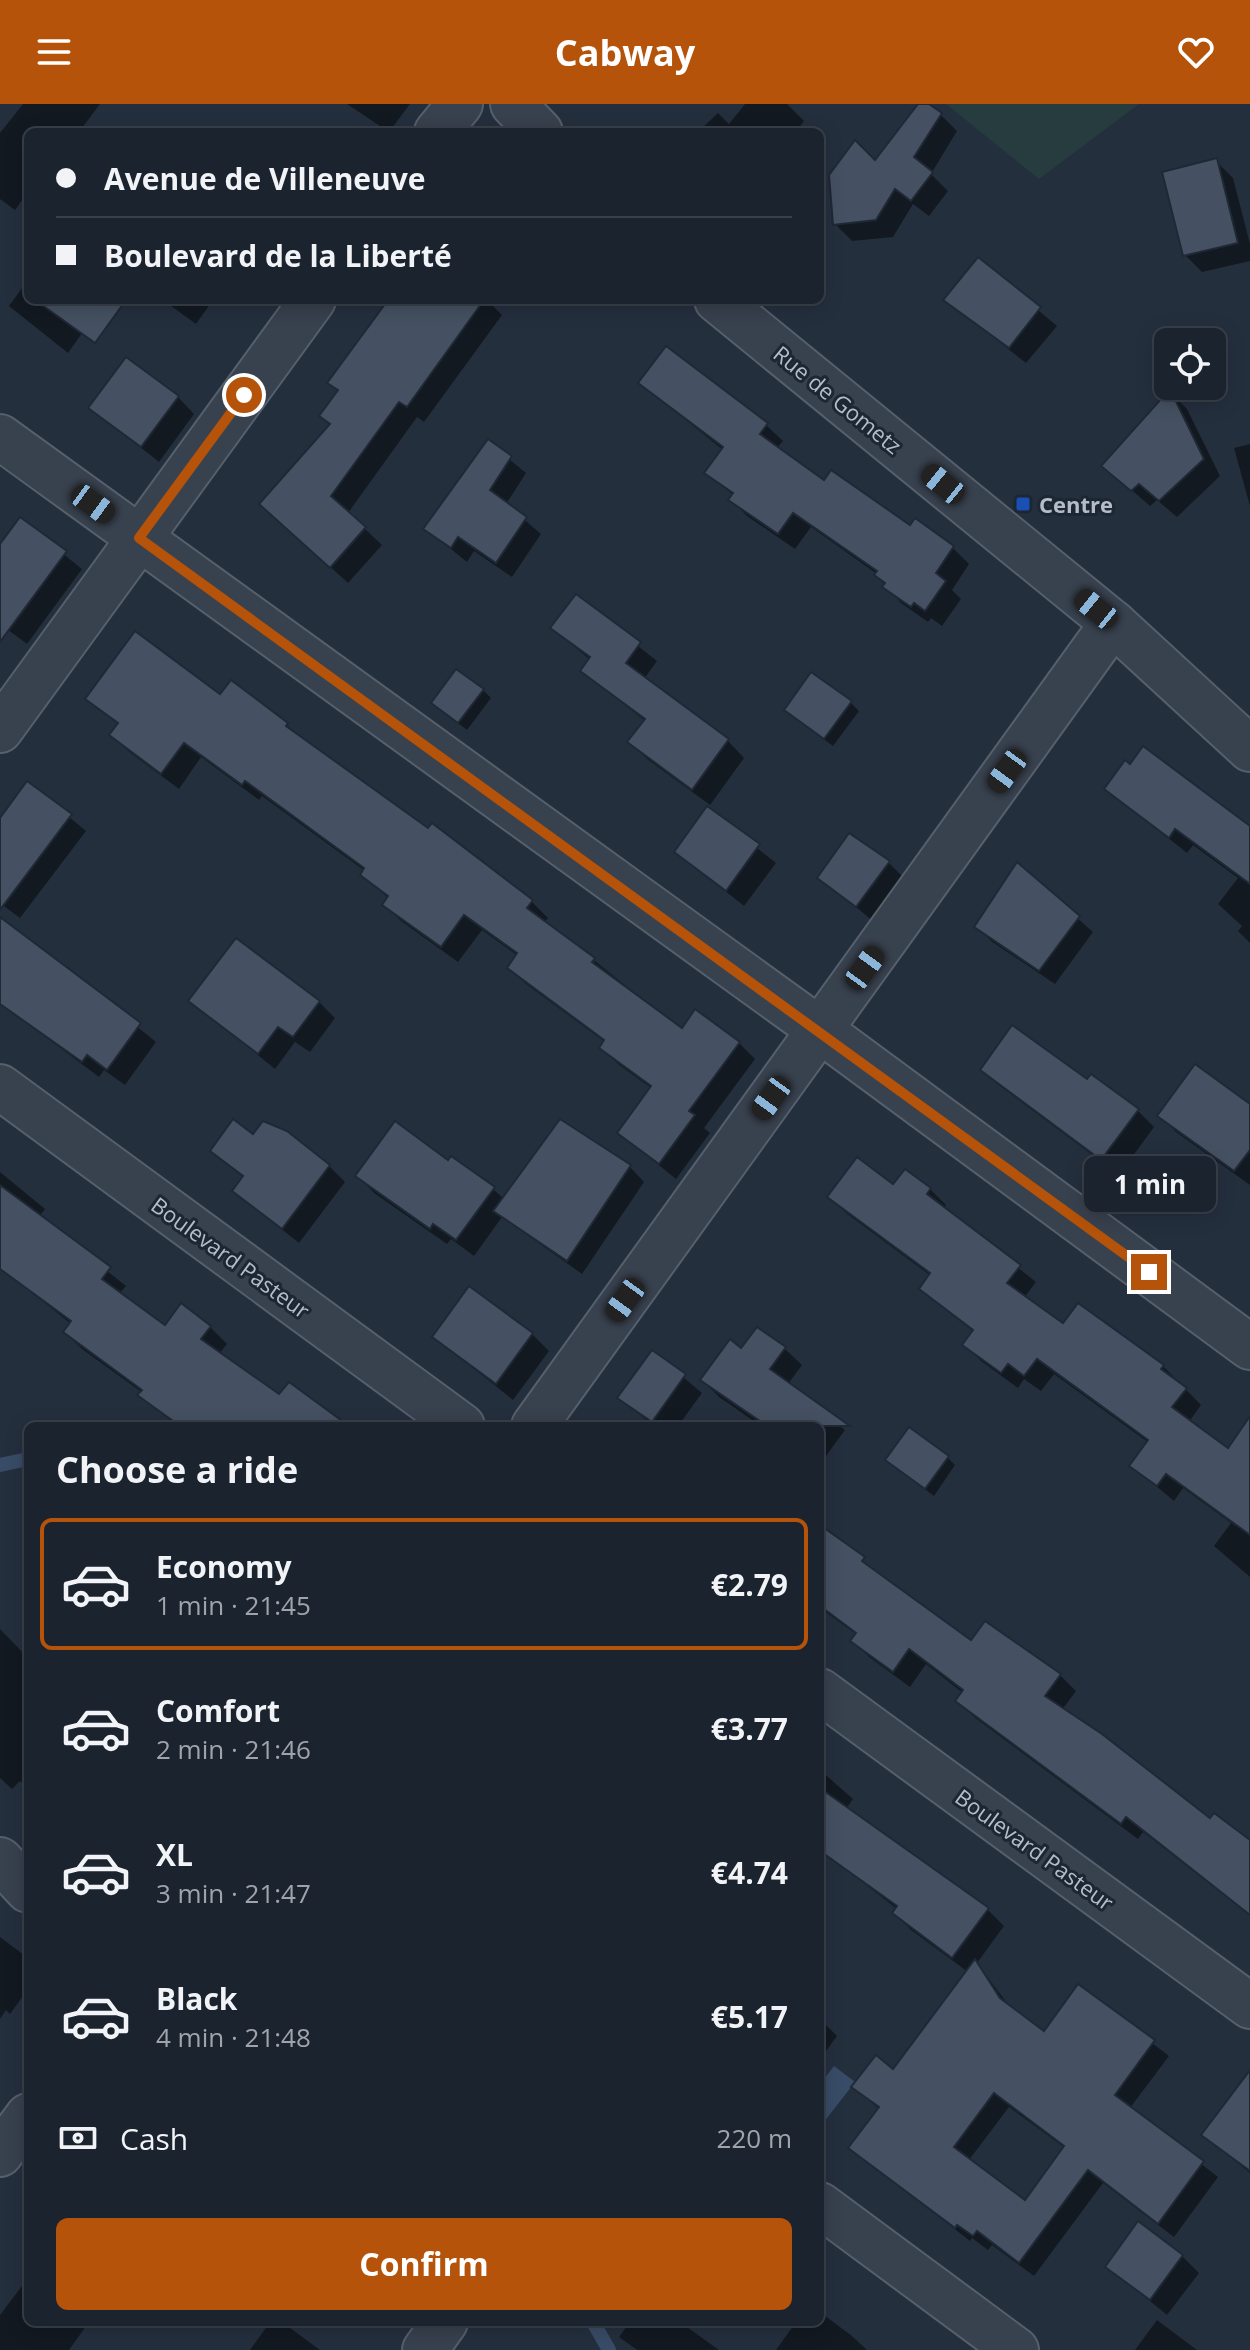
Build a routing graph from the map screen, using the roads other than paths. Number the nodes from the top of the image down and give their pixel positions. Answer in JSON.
{"nodes":[{"id":1,"x":460,"y":104,"type":"edge"},
{"id":2,"x":513,"y":104,"type":"edge"},
{"id":3,"x":440,"y":128,"type":"edge"},
{"id":4,"x":536,"y":128,"type":"edge"},
{"id":5,"x":310,"y":304,"type":"edge"},
{"id":6,"x":722,"y":304,"type":"edge"},
{"id":7,"x":0,"y":437,"type":"edge"},
{"id":8,"x":139,"y":538,"type":"junction"},
{"id":9,"x":1113,"y":623,"type":"junction"},
{"id":10,"x":0,"y":730,"type":"edge"},
{"id":11,"x":1250,"y":749,"type":"edge"},
{"id":12,"x":820,"y":1030,"type":"junction"},
{"id":13,"x":0,"y":1087,"type":"edge"},
{"id":14,"x":1250,"y":1347,"type":"edge"},
{"id":15,"x":457,"y":1422,"type":"edge"},
{"id":16,"x":537,"y":1422,"type":"edge"},
{"id":17,"x":824,"y":1694,"type":"edge"},
{"id":18,"x":0,"y":1860,"type":"edge"},
{"id":19,"x":24,"y":1886,"type":"edge"},
{"id":20,"x":1250,"y":2006,"type":"edge"},
{"id":21,"x":24,"y":2121,"type":"edge"},
{"id":22,"x":0,"y":2154,"type":"edge"},
{"id":23,"x":824,"y":2208,"type":"edge"},
{"id":24,"x":442,"y":2326,"type":"edge"},
{"id":25,"x":425,"y":2350,"type":"edge"},
{"id":26,"x":1016,"y":2350,"type":"edge"}],
"edges":[{"from":1,"to":3,"type":"street"},
{"from":2,"to":4,"type":"street"},
{"from":5,"to":8,"type":"street"},
{"from":6,"to":9,"type":"street","name":"Rue de Gometz"},
{"from":7,"to":8,"type":"street"},
{"from":8,"to":10,"type":"street"},
{"from":8,"to":12,"type":"street"},
{"from":9,"to":11,"type":"street","name":"Rue de Gometz"},
{"from":9,"to":12,"type":"street"},
{"from":12,"to":14,"type":"street"},
{"from":12,"to":16,"type":"street"},
{"from":13,"to":15,"type":"street","name":"Boulevard Pasteur"},
{"from":17,"to":20,"type":"street","name":"Boulevard Pasteur"},
{"from":18,"to":19,"type":"street"},
{"from":21,"to":22,"type":"street"},
{"from":23,"to":26,"type":"street"},
{"from":24,"to":25,"type":"street"}]}
